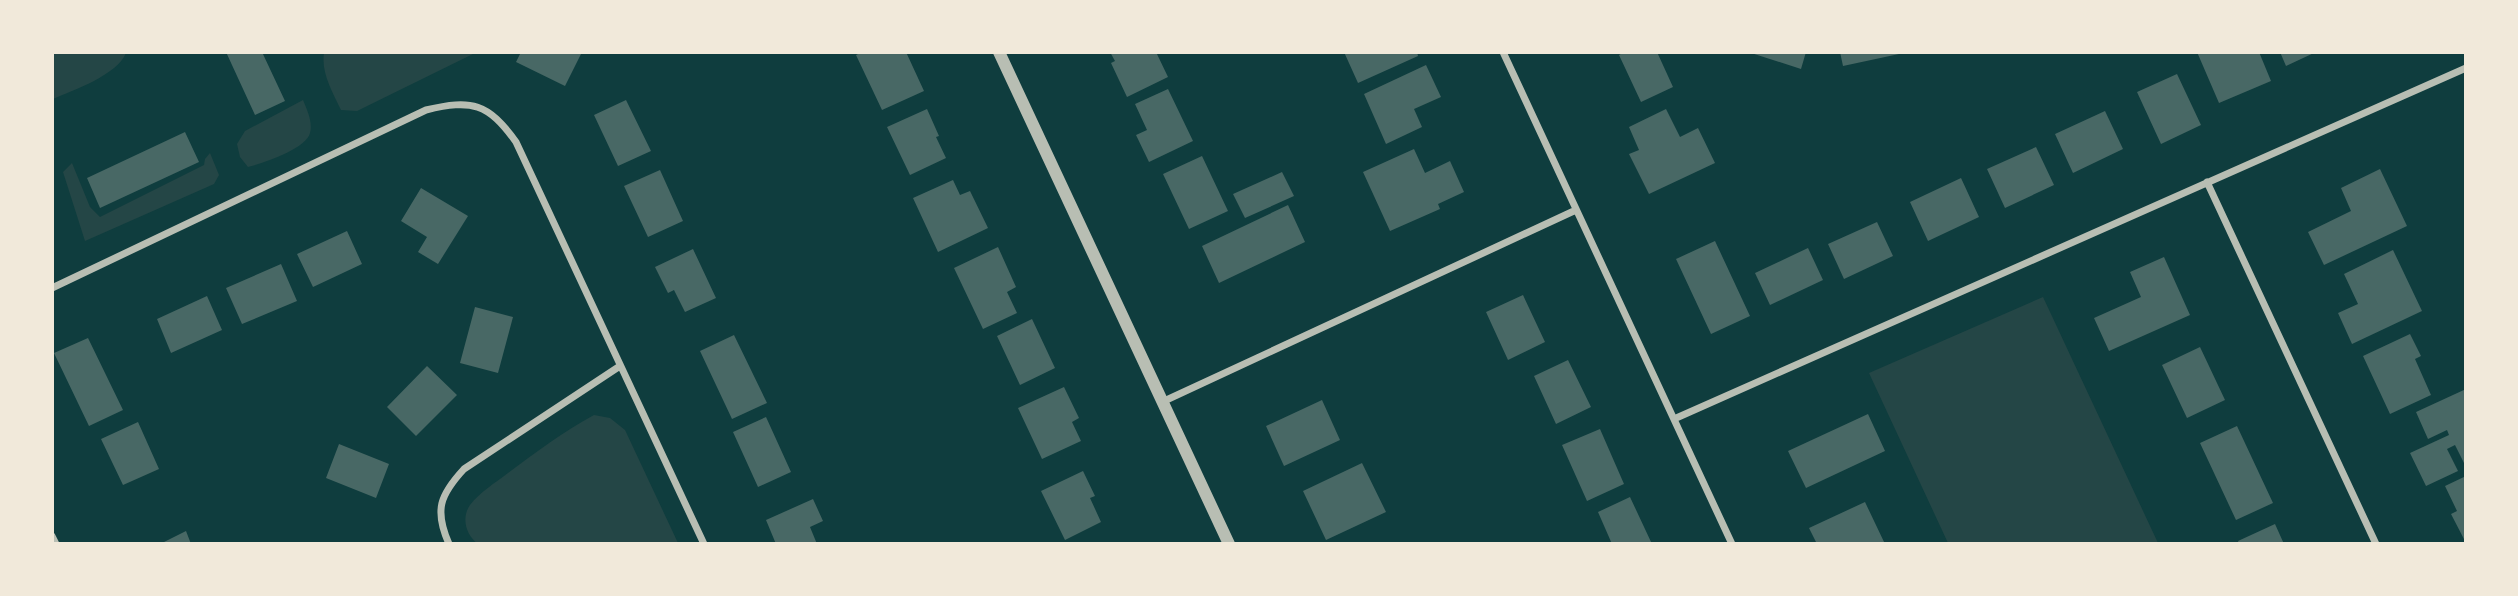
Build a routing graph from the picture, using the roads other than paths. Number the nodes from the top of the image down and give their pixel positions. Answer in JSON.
{"nodes":[{"id":1,"x":999,"y":52,"type":"edge"},
{"id":2,"x":1503,"y":52,"type":"edge"},
{"id":3,"x":2466,"y":68,"type":"edge"},
{"id":4,"x":2207,"y":181,"type":"junction"},
{"id":5,"x":1576,"y":210,"type":"junction"},
{"id":6,"x":52,"y":288,"type":"edge"},
{"id":7,"x":620,"y":366,"type":"junction"},
{"id":8,"x":1163,"y":402,"type":"junction"},
{"id":9,"x":1674,"y":419,"type":"junction"},
{"id":10,"x":52,"y":536,"type":"edge"},
{"id":11,"x":56,"y":544,"type":"edge"},
{"id":12,"x":449,"y":544,"type":"edge"},
{"id":13,"x":704,"y":544,"type":"edge"},
{"id":14,"x":1229,"y":544,"type":"edge"},
{"id":15,"x":1732,"y":544,"type":"edge"},
{"id":16,"x":2376,"y":544,"type":"edge"}],
"edges":[{"from":1,"to":8,"type":"street"},
{"from":2,"to":5,"type":"street"},
{"from":3,"to":4,"type":"street"},
{"from":4,"to":9,"type":"street"},
{"from":4,"to":16,"type":"street"},
{"from":5,"to":8,"type":"street"},
{"from":5,"to":9,"type":"street"},
{"from":6,"to":7,"type":"street"},
{"from":7,"to":12,"type":"street"},
{"from":7,"to":13,"type":"street"},
{"from":8,"to":14,"type":"street"},
{"from":9,"to":15,"type":"street"},
{"from":10,"to":11,"type":"street"}]}
